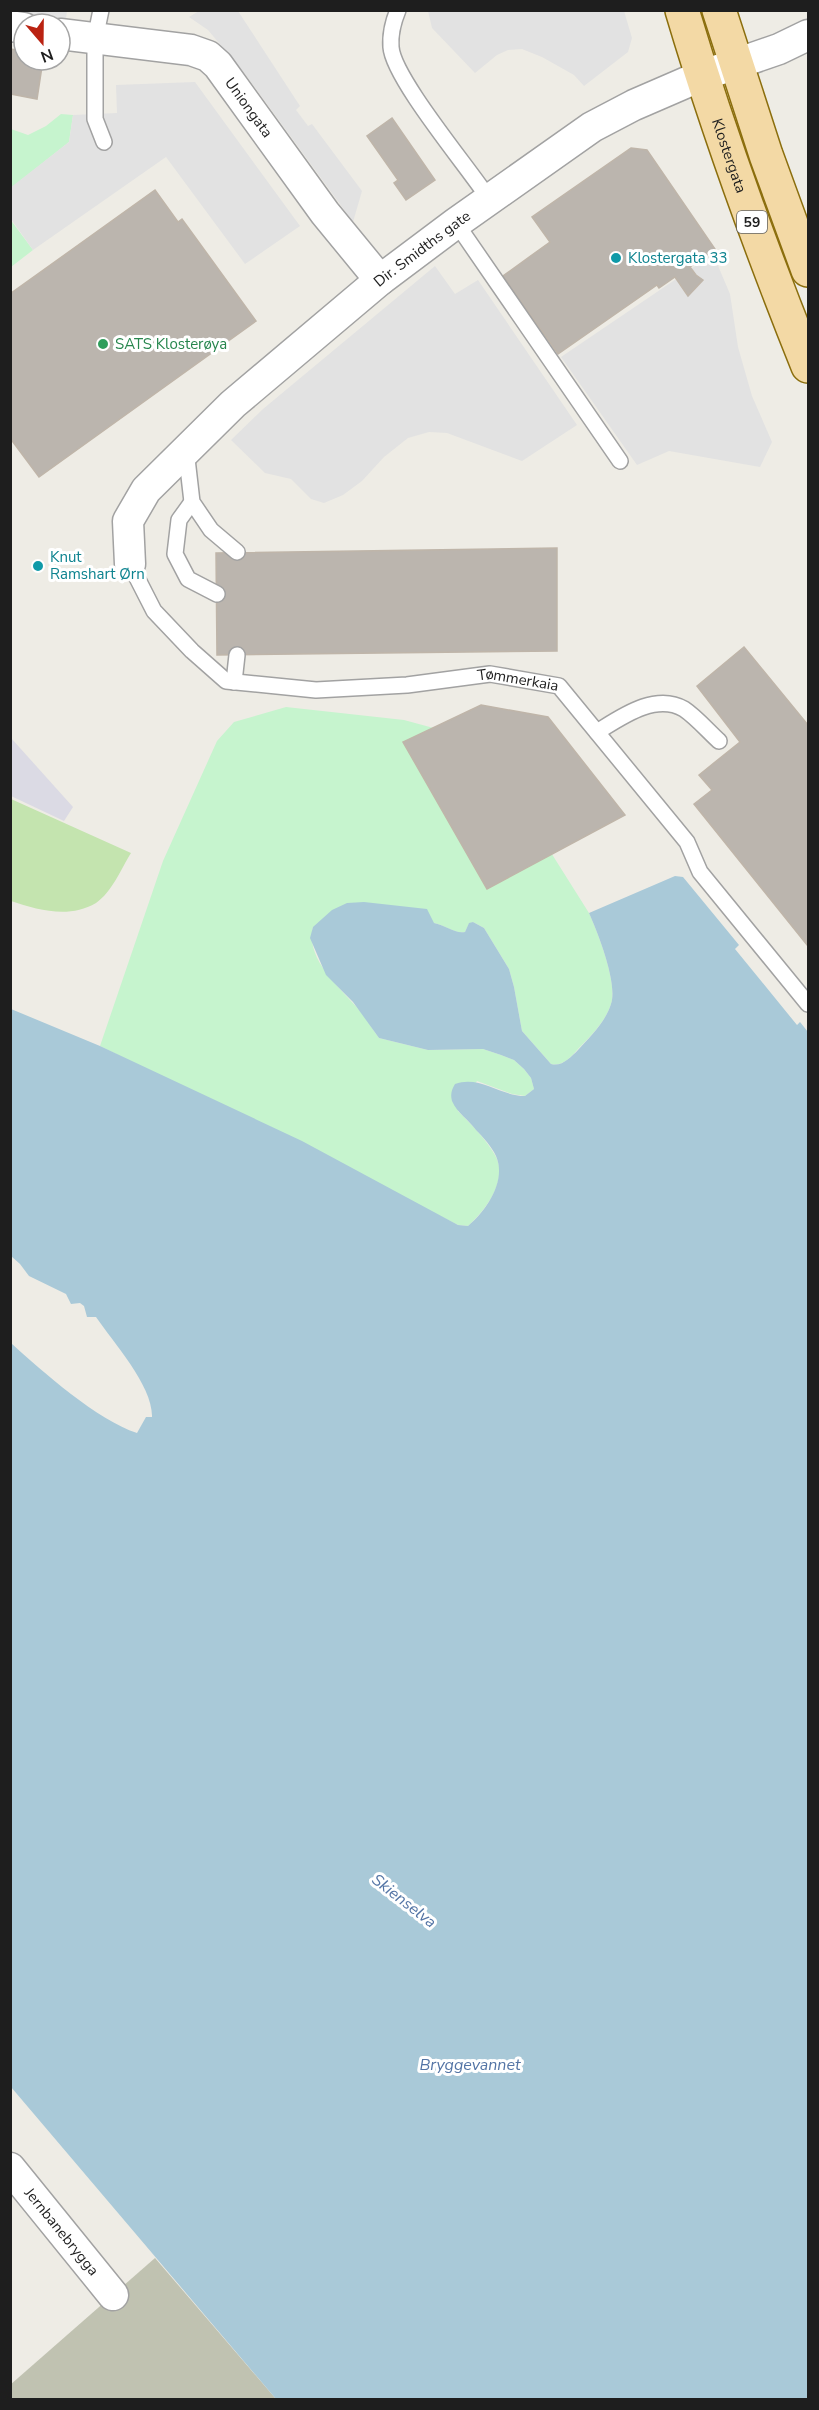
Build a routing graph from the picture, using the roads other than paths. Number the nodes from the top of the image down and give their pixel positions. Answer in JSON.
{"nodes":[{"id":1,"x":101,"y":10,"type":"edge"},
{"id":2,"x":398,"y":10,"type":"edge"},
{"id":3,"x":682,"y":10,"type":"edge"},
{"id":4,"x":719,"y":10,"type":"edge"},
{"id":5,"x":808,"y":35,"type":"edge"},
{"id":6,"x":72,"y":36,"type":"edge"},
{"id":7,"x":95,"y":39,"type":"junction"},
{"id":8,"x":738,"y":63,"type":"junction"},
{"id":9,"x":701,"y":76,"type":"junction"},
{"id":10,"x":104,"y":142,"type":"dead end"},
{"id":11,"x":489,"y":199,"type":"junction"},
{"id":12,"x":456,"y":223,"type":"junction"},
{"id":13,"x":808,"y":270,"type":"edge"},
{"id":14,"x":380,"y":280,"type":"junction"},
{"id":15,"x":808,"y":366,"type":"edge"},
{"id":16,"x":186,"y":450,"type":"junction"},
{"id":17,"x":620,"y":461,"type":"dead end"},
{"id":18,"x":192,"y":502,"type":"junction"},
{"id":19,"x":237,"y":552,"type":"dead end"},
{"id":20,"x":130,"y":564,"type":"joint"},
{"id":21,"x":217,"y":594,"type":"dead end"},
{"id":22,"x":237,"y":655,"type":"dead end"},
{"id":23,"x":234,"y":682,"type":"junction"},
{"id":24,"x":597,"y":732,"type":"junction"},
{"id":25,"x":719,"y":741,"type":"dead end"},
{"id":26,"x":808,"y":1004,"type":"edge"},
{"id":27,"x":10,"y":2168,"type":"edge"},
{"id":28,"x":113,"y":2295,"type":"dead end"}],
"edges":[{"from":1,"to":7,"type":"lane"},
{"from":2,"to":11,"type":"lane"},
{"from":3,"to":9,"type":"main road","name":"Klostergata","number":"59"},
{"from":4,"to":8,"type":"main road","number":"59"},
{"from":5,"to":8,"type":"street","name":"Dir. Smidths gate"},
{"from":6,"to":7,"type":"street","name":"Uniongata"},
{"from":7,"to":10,"type":"lane"},
{"from":7,"to":14,"type":"street","name":"Uniongata"},
{"from":8,"to":9,"type":"street","name":"Dir. Smidths gate"},
{"from":8,"to":13,"type":"main road","number":"59"},
{"from":9,"to":11,"type":"street","name":"Dir. Smidths gate"},
{"from":9,"to":15,"type":"main road","name":"Klostergata","number":"59"},
{"from":11,"to":12,"type":"street","name":"Dir. Smidths gate"},
{"from":12,"to":14,"type":"street","name":"Dir. Smidths gate"},
{"from":12,"to":17,"type":"lane"},
{"from":14,"to":16,"type":"street","name":"Dir. Smidths gate"},
{"from":16,"to":18,"type":"lane"},
{"from":16,"to":20,"type":"street","name":"Dir. Smidths gate"},
{"from":18,"to":19,"type":"lane"},
{"from":18,"to":21,"type":"lane"},
{"from":20,"to":23,"type":"lane","name":"Tømmerkaia"},
{"from":22,"to":23,"type":"lane"},
{"from":23,"to":24,"type":"lane","name":"Tømmerkaia"},
{"from":24,"to":25,"type":"lane"},
{"from":24,"to":26,"type":"lane","name":"Tømmerkaia"},
{"from":27,"to":28,"type":"street","name":"Jernbanebrygga"}]}
